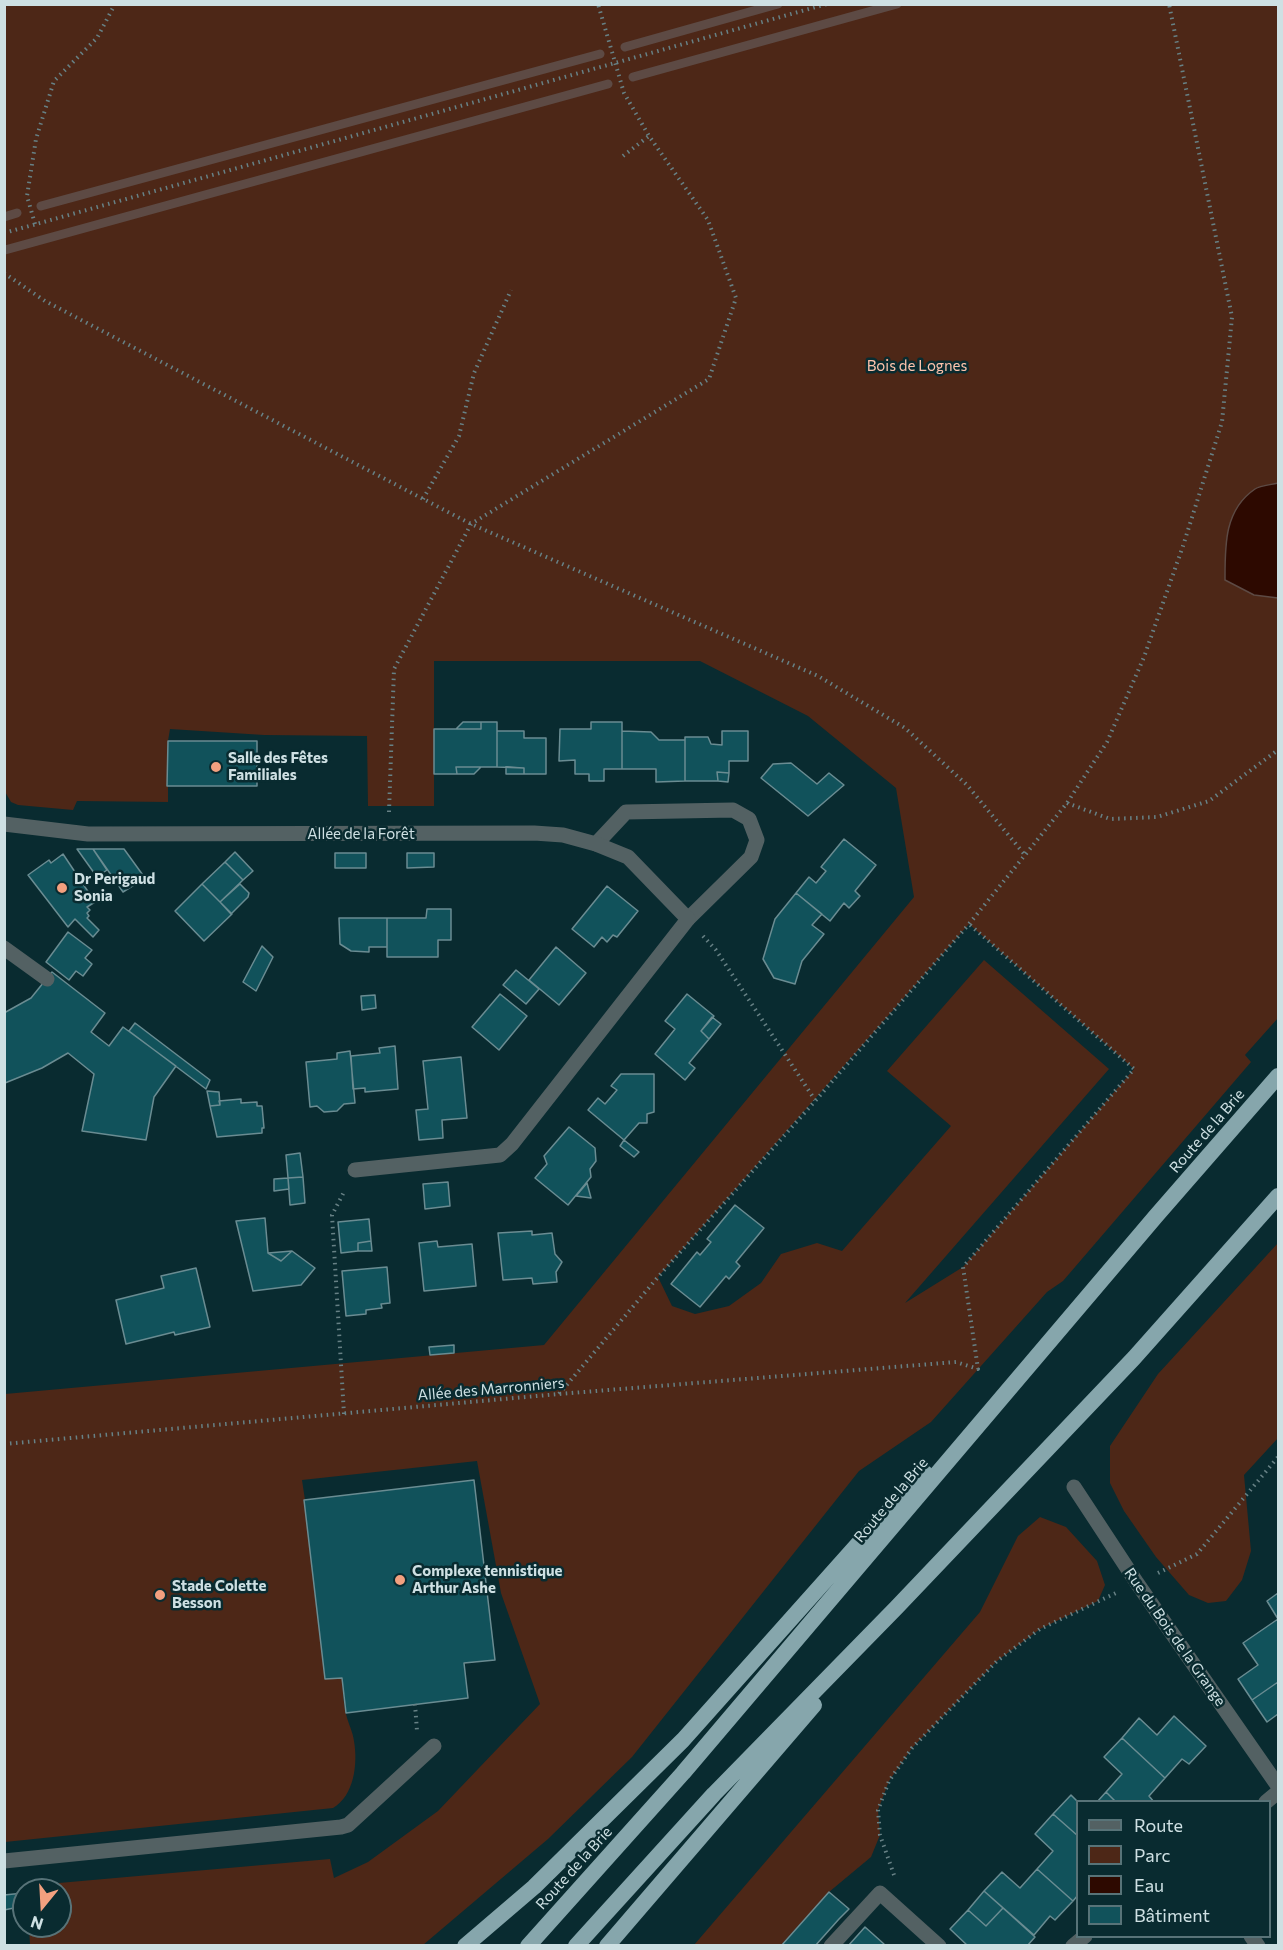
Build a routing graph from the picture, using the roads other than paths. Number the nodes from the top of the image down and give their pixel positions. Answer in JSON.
{"nodes":[{"id":1,"x":4,"y":824,"type":"edge"},
{"id":2,"x":596,"y":844,"type":"junction"},
{"id":3,"x":688,"y":920,"type":"junction"},
{"id":4,"x":4,"y":948,"type":"edge"},
{"id":5,"x":47,"y":979,"type":"dead end"},
{"id":6,"x":1278,"y":1076,"type":"edge"},
{"id":7,"x":355,"y":1170,"type":"road end"},
{"id":8,"x":1278,"y":1196,"type":"edge"},
{"id":9,"x":1046,"y":1346,"type":"junction"},
{"id":10,"x":1074,"y":1487,"type":"dead end"},
{"id":11,"x":896,"y":1608,"type":"junction"},
{"id":12,"x":435,"y":1746,"type":"dead end"},
{"id":13,"x":1278,"y":1786,"type":"edge"},
{"id":14,"x":4,"y":1861,"type":"edge"},
{"id":15,"x":465,"y":1946,"type":"edge"},
{"id":16,"x":528,"y":1946,"type":"edge"},
{"id":17,"x":576,"y":1946,"type":"edge"},
{"id":18,"x":607,"y":1946,"type":"edge"},
{"id":19,"x":831,"y":1946,"type":"edge"},
{"id":20,"x":939,"y":1946,"type":"edge"}],
"edges":[{"from":1,"to":2,"type":"street","name":"Allée de la Forêt"},
{"from":2,"to":3,"type":"street","name":"Allée de la Forêt"},
{"from":2,"to":3,"type":"street"},
{"from":3,"to":7,"type":"street"},
{"from":4,"to":5,"type":"street"},
{"from":6,"to":9,"type":"highway","name":"Route de la Brie"},
{"from":8,"to":11,"type":"highway"},
{"from":9,"to":15,"type":"highway"},
{"from":9,"to":16,"type":"highway","name":"Route de la Brie"},
{"from":10,"to":13,"type":"street","name":"Rue du Bois de la Grange"},
{"from":11,"to":17,"type":"highway"},
{"from":11,"to":18,"type":"highway"},
{"from":12,"to":14,"type":"street"},
{"from":19,"to":20,"type":"street"}]}
